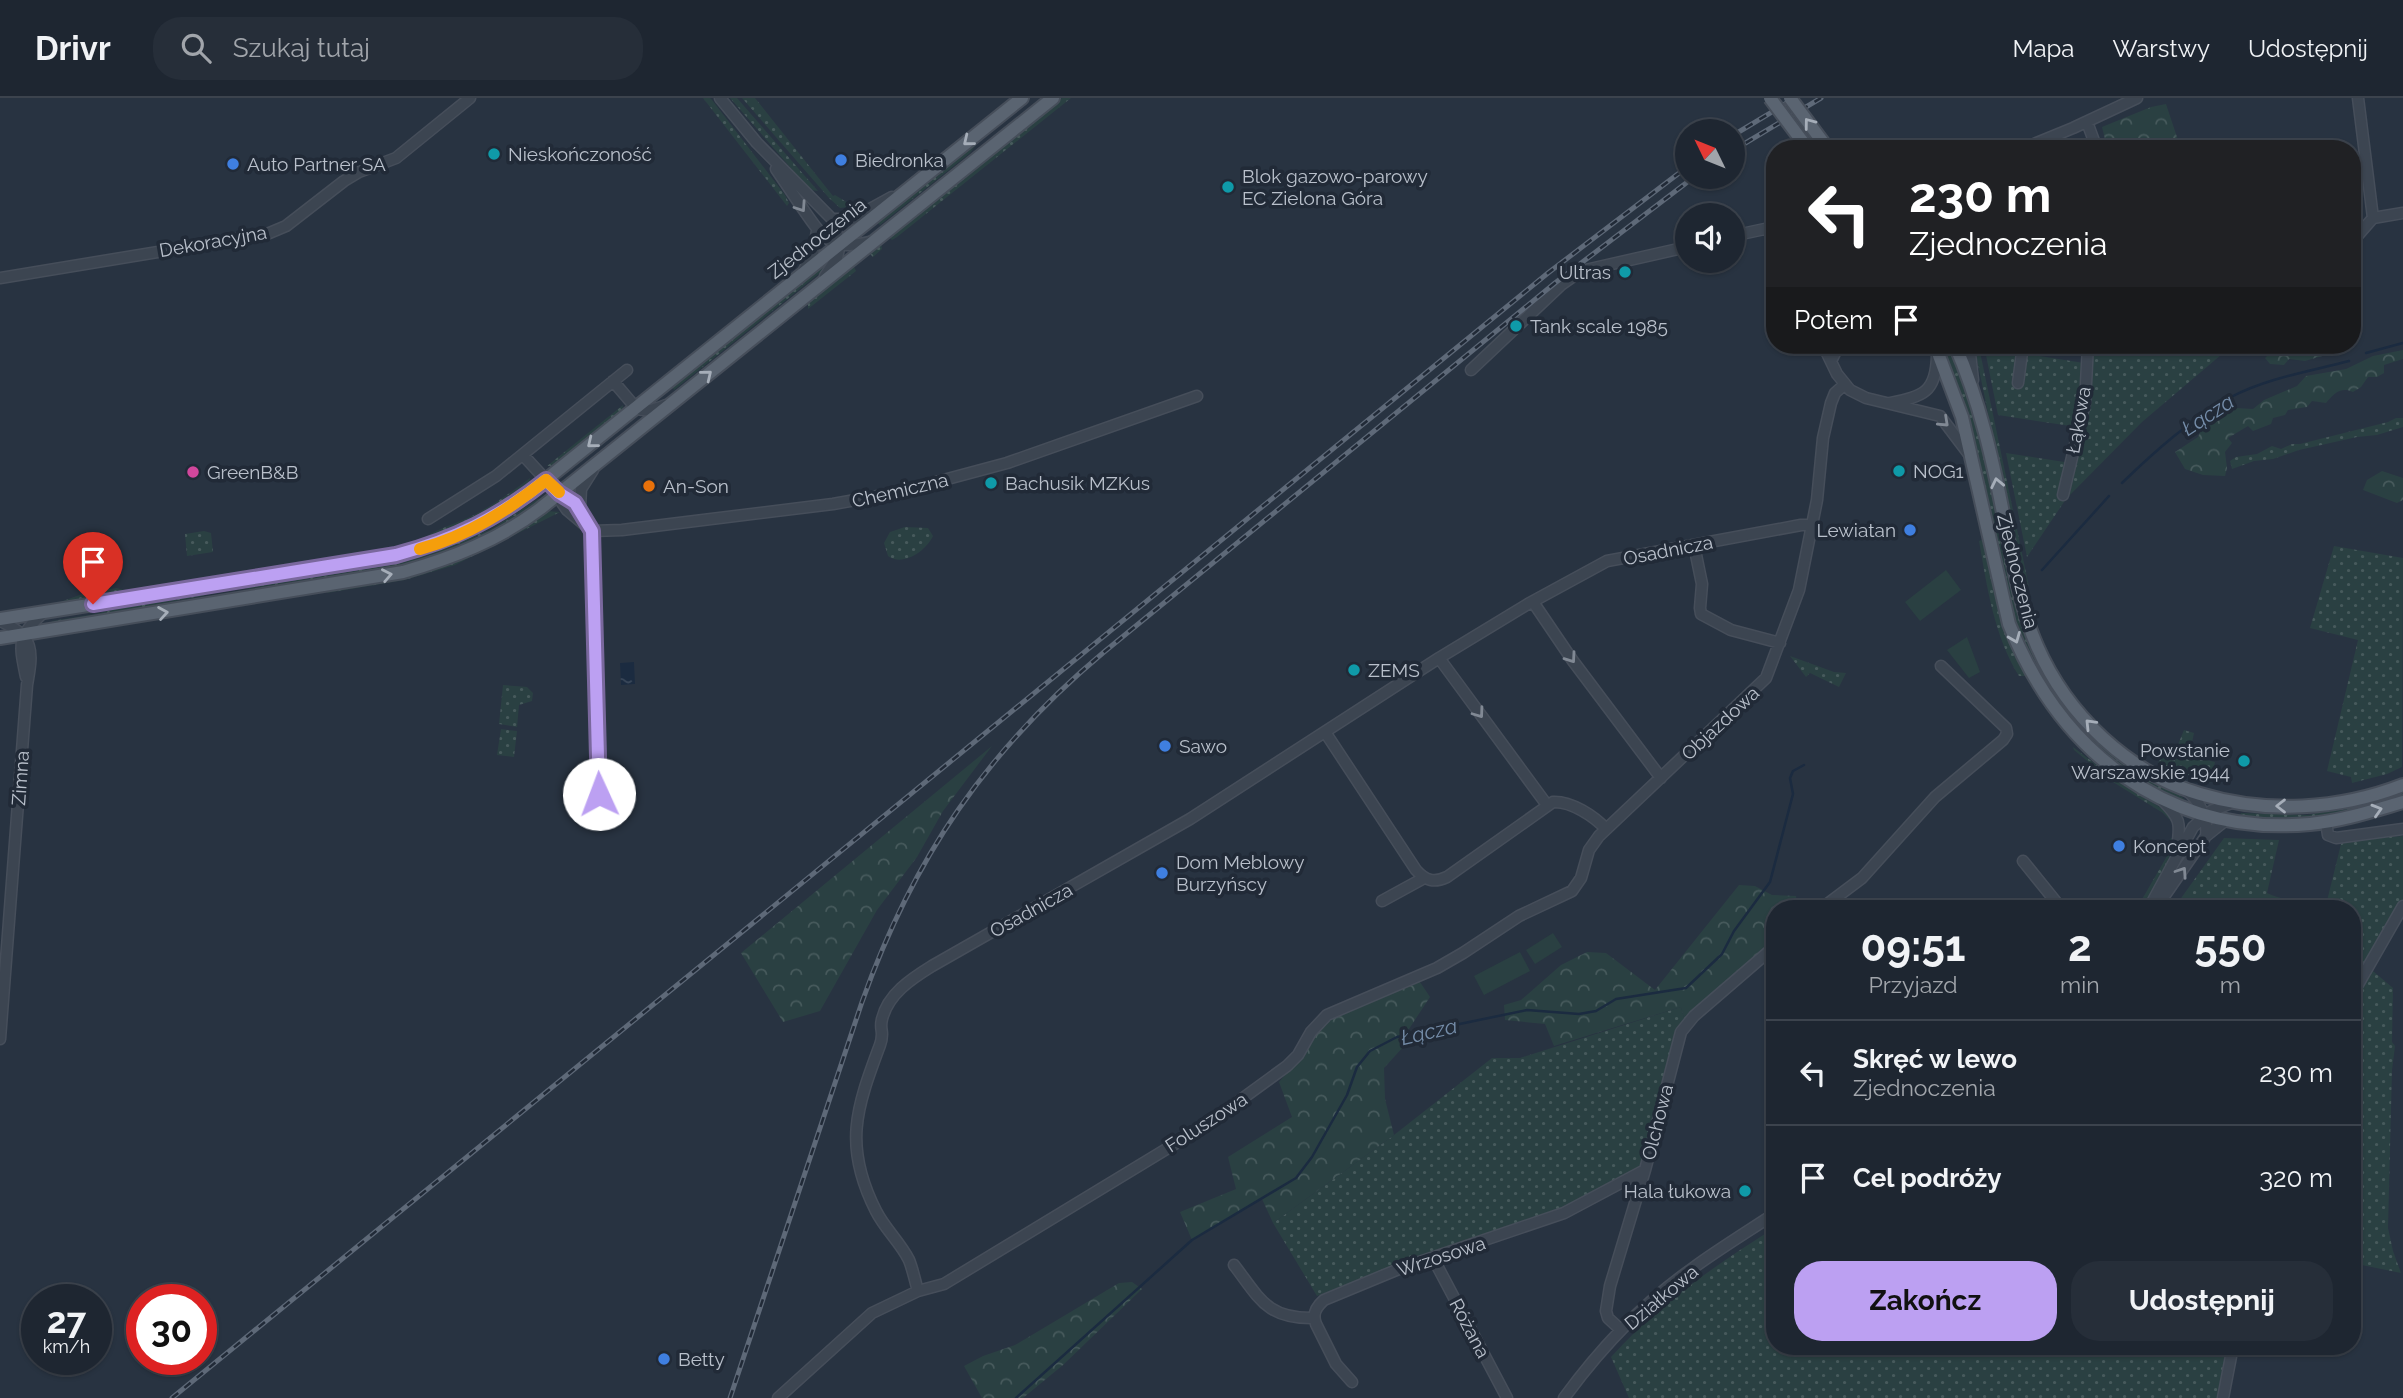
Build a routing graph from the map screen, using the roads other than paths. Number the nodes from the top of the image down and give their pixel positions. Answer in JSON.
{"nodes":[{"id":1,"x":470,"y":98,"type":"edge"},
{"id":2,"x":720,"y":98,"type":"edge"},
{"id":3,"x":1022,"y":98,"type":"edge"},
{"id":4,"x":1053,"y":98,"type":"edge"},
{"id":5,"x":1770,"y":98,"type":"edge"},
{"id":6,"x":1790,"y":98,"type":"edge"},
{"id":7,"x":2137,"y":98,"type":"edge"},
{"id":8,"x":2358,"y":98,"type":"edge"},
{"id":9,"x":2087,"y":122,"type":"junction"},
{"id":10,"x":2058,"y":135,"type":"junction"},
{"id":11,"x":1801,"y":140,"type":"edge"},
{"id":12,"x":1821,"y":140,"type":"edge"},
{"id":13,"x":2045,"y":140,"type":"edge"},
{"id":14,"x":2058,"y":140,"type":"edge"},
{"id":15,"x":2094,"y":140,"type":"edge"},
{"id":16,"x":757,"y":143,"type":"junction"},
{"id":17,"x":923,"y":178,"type":"junction"},
{"id":18,"x":2403,"y":213,"type":"edge"},
{"id":19,"x":2373,"y":218,"type":"junction"},
{"id":20,"x":832,"y":219,"type":"junction"},
{"id":21,"x":1766,"y":228,"type":"edge"},
{"id":22,"x":817,"y":231,"type":"junction"},
{"id":23,"x":2361,"y":232,"type":"edge"},
{"id":24,"x":1745,"y":233,"type":"edge"},
{"id":25,"x":877,"y":240,"type":"junction"},
{"id":26,"x":839,"y":244,"type":"junction"},
{"id":27,"x":1675,"y":250,"type":"edge"},
{"id":28,"x":800,"y":276,"type":"junction"},
{"id":29,"x":0,"y":278,"type":"edge"},
{"id":30,"x":815,"y":289,"type":"junction"},
{"id":31,"x":1827,"y":354,"type":"edge"},
{"id":32,"x":1834,"y":354,"type":"edge"},
{"id":33,"x":1936,"y":354,"type":"edge"},
{"id":34,"x":1939,"y":354,"type":"edge"},
{"id":35,"x":1959,"y":354,"type":"edge"},
{"id":36,"x":1970,"y":354,"type":"edge"},
{"id":37,"x":2023,"y":354,"type":"edge"},
{"id":38,"x":2088,"y":354,"type":"edge"},
{"id":39,"x":1830,"y":361,"type":"junction"},
{"id":40,"x":626,"y":370,"type":"dead end"},
{"id":41,"x":1471,"y":370,"type":"dead end"},
{"id":42,"x":613,"y":381,"type":"junction"},
{"id":43,"x":2018,"y":383,"type":"dead end"},
{"id":44,"x":1844,"y":385,"type":"junction"},
{"id":45,"x":1197,"y":397,"type":"dead end"},
{"id":46,"x":1977,"y":401,"type":"junction"},
{"id":47,"x":672,"y":403,"type":"junction"},
{"id":48,"x":1890,"y":403,"type":"junction"},
{"id":49,"x":637,"y":407,"type":"junction"},
{"id":50,"x":635,"y":433,"type":"junction"},
{"id":51,"x":523,"y":455,"type":"junction"},
{"id":52,"x":600,"y":460,"type":"junction"},
{"id":53,"x":1972,"y":460,"type":"junction"},
{"id":54,"x":543,"y":483,"type":"junction"},
{"id":55,"x":558,"y":494,"type":"junction"},
{"id":56,"x":2063,"y":495,"type":"dead end"},
{"id":57,"x":580,"y":508,"type":"junction"},
{"id":58,"x":428,"y":519,"type":"dead end"},
{"id":59,"x":1812,"y":525,"type":"junction"},
{"id":60,"x":592,"y":531,"type":"junction"},
{"id":61,"x":1694,"y":545,"type":"junction"},
{"id":62,"x":1533,"y":602,"type":"junction"},
{"id":63,"x":44,"y":612,"type":"junction"},
{"id":64,"x":0,"y":620,"type":"edge"},
{"id":65,"x":23,"y":635,"type":"junction"},
{"id":66,"x":0,"y":638,"type":"edge"},
{"id":67,"x":1780,"y":643,"type":"junction"},
{"id":68,"x":1439,"y":658,"type":"junction"},
{"id":69,"x":1941,"y":666,"type":"dead end"},
{"id":70,"x":1325,"y":732,"type":"junction"},
{"id":71,"x":1661,"y":778,"type":"junction"},
{"id":72,"x":2403,"y":779,"type":"edge"},
{"id":73,"x":2403,"y":785,"type":"edge"},
{"id":74,"x":2186,"y":790,"type":"junction"},
{"id":75,"x":2385,"y":792,"type":"junction"},
{"id":76,"x":599,"y":794,"type":"dead end"},
{"id":77,"x":2159,"y":797,"type":"junction"},
{"id":78,"x":2234,"y":802,"type":"junction"},
{"id":79,"x":2403,"y":802,"type":"edge"},
{"id":80,"x":1548,"y":805,"type":"junction"},
{"id":81,"x":2204,"y":816,"type":"junction"},
{"id":82,"x":2226,"y":820,"type":"junction"},
{"id":83,"x":2326,"y":822,"type":"junction"},
{"id":84,"x":2403,"y":828,"type":"edge"},
{"id":85,"x":1606,"y":829,"type":"junction"},
{"id":86,"x":2206,"y":836,"type":"junction"},
{"id":87,"x":2176,"y":856,"type":"junction"},
{"id":88,"x":2023,"y":861,"type":"dead end"},
{"id":89,"x":1424,"y":878,"type":"junction"},
{"id":90,"x":1833,"y":900,"type":"edge"},
{"id":91,"x":2055,"y":900,"type":"edge"},
{"id":92,"x":2153,"y":900,"type":"edge"},
{"id":93,"x":2162,"y":900,"type":"edge"},
{"id":94,"x":1382,"y":901,"type":"dead end"},
{"id":95,"x":2403,"y":906,"type":"edge"},
{"id":96,"x":1766,"y":954,"type":"edge"},
{"id":97,"x":2361,"y":979,"type":"edge"},
{"id":98,"x":0,"y":1040,"type":"edge"},
{"id":99,"x":1645,"y":1170,"type":"junction"},
{"id":100,"x":1766,"y":1219,"type":"edge"},
{"id":101,"x":1433,"y":1258,"type":"junction"},
{"id":102,"x":1234,"y":1265,"type":"dead end"},
{"id":103,"x":918,"y":1291,"type":"junction"},
{"id":104,"x":1314,"y":1318,"type":"junction"},
{"id":105,"x":1621,"y":1330,"type":"junction"},
{"id":106,"x":2231,"y":1355,"type":"edge"},
{"id":107,"x":1352,"y":1382,"type":"dead end"},
{"id":108,"x":778,"y":1398,"type":"edge"},
{"id":109,"x":1507,"y":1398,"type":"edge"},
{"id":110,"x":1564,"y":1398,"type":"edge"},
{"id":111,"x":2223,"y":1398,"type":"edge"}],
"edges":[{"from":1,"to":29,"type":"street","name":"Dekoracyjna"},
{"from":2,"to":16,"type":"street"},
{"from":3,"to":17,"type":"main road","name":"Zjednoczenia","one_way":true},
{"from":4,"to":25,"type":"main road","name":"Zjednoczenia"},
{"from":5,"to":11,"type":"main road","bridge":true},
{"from":12,"to":6,"type":"main road","one_way":true,"bridge":true},
{"from":7,"to":9,"type":"street"},
{"from":8,"to":19,"type":"street"},
{"from":9,"to":10,"type":"street"},
{"from":9,"to":15,"type":"street"},
{"from":10,"to":13,"type":"street"},
{"from":10,"to":14,"type":"street"},
{"from":16,"to":20,"type":"street"},
{"from":16,"to":22,"type":"street","one_way":true},
{"from":17,"to":20,"type":"street"},
{"from":17,"to":26,"type":"main road","name":"Zjednoczenia"},
{"from":18,"to":19,"type":"street"},
{"from":19,"to":23,"type":"street"},
{"from":20,"to":26,"type":"street"},
{"from":21,"to":24,"type":"street"},
{"from":22,"to":26,"type":"street"},
{"from":22,"to":28,"type":"street"},
{"from":25,"to":26,"type":"street"},
{"from":25,"to":30,"type":"main road","name":"Zjednoczenia"},
{"from":26,"to":28,"type":"main road","name":"Zjednoczenia"},
{"from":26,"to":30,"type":"street"},
{"from":27,"to":41,"type":"street"},
{"from":28,"to":49,"type":"main road","name":"Zjednoczenia"},
{"from":47,"to":30,"type":"main road","name":"Zjednoczenia","one_way":true},
{"from":31,"to":39,"type":"street"},
{"from":32,"to":39,"type":"street"},
{"from":33,"to":48,"type":"street"},
{"from":34,"to":53,"type":"main road","name":"Zjednoczenia"},
{"from":35,"to":46,"type":"main road","name":"Zjednoczenia"},
{"from":36,"to":46,"type":"street"},
{"from":37,"to":43,"type":"street"},
{"from":38,"to":56,"type":"street","name":"Łąkowa"},
{"from":39,"to":44,"type":"street"},
{"from":40,"to":42,"type":"street"},
{"from":42,"to":49,"type":"street"},
{"from":42,"to":51,"type":"street"},
{"from":44,"to":48,"type":"street"},
{"from":44,"to":59,"type":"street","name":"Objazdowa"},
{"from":45,"to":60,"type":"street","name":"Chemiczna"},
{"from":74,"to":46,"type":"main road","name":"Zjednoczenia","one_way":true},
{"from":47,"to":49,"type":"street","name":"Zjednoczenia"},
{"from":47,"to":50,"type":"main road","name":"Zjednoczenia"},
{"from":48,"to":53,"type":"street","one_way":true},
{"from":49,"to":50,"type":"street"},
{"from":49,"to":54,"type":"main road","name":"Zjednoczenia","one_way":true},
{"from":50,"to":52,"type":"main road","name":"Zjednoczenia"},
{"from":51,"to":54,"type":"street"},
{"from":51,"to":58,"type":"street"},
{"from":52,"to":55,"type":"main road","name":"Zjednoczenia"},
{"from":52,"to":57,"type":"street"},
{"from":53,"to":77,"type":"main road","name":"Zjednoczenia","one_way":true},
{"from":54,"to":55,"type":"street"},
{"from":54,"to":63,"type":"main road","name":"Zjednoczenia"},
{"from":55,"to":57,"type":"street"},
{"from":55,"to":60,"type":"street"},
{"from":65,"to":55,"type":"main road","name":"Zjednoczenia","one_way":true},
{"from":57,"to":60,"type":"street"},
{"from":59,"to":61,"type":"street","name":"Osadnicza"},
{"from":59,"to":67,"type":"street","name":"Objazdowa"},
{"from":60,"to":76,"type":"street"},
{"from":61,"to":62,"type":"street","name":"Osadnicza"},
{"from":61,"to":67,"type":"street"},
{"from":62,"to":68,"type":"street","name":"Osadnicza"},
{"from":62,"to":71,"type":"street","one_way":true},
{"from":63,"to":64,"type":"main road","name":"Zjednoczenia"},
{"from":63,"to":65,"type":"street"},
{"from":64,"to":65,"type":"street"},
{"from":65,"to":66,"type":"main road","name":"Zjednoczenia"},
{"from":65,"to":98,"type":"street","name":"Zimna"},
{"from":67,"to":71,"type":"street","name":"Objazdowa"},
{"from":68,"to":70,"type":"street","name":"Osadnicza"},
{"from":68,"to":80,"type":"street","one_way":true},
{"from":69,"to":90,"type":"street"},
{"from":70,"to":89,"type":"street"},
{"from":70,"to":103,"type":"street","name":"Osadnicza"},
{"from":71,"to":85,"type":"street","name":"Objazdowa"},
{"from":72,"to":75,"type":"street"},
{"from":73,"to":75,"type":"main road","name":"Zjednoczenia"},
{"from":74,"to":78,"type":"main road","name":"Zjednoczenia"},
{"from":74,"to":81,"type":"street"},
{"from":75,"to":78,"type":"main road","name":"Zjednoczenia","one_way":true},
{"from":77,"to":81,"type":"main road","name":"Zjednoczenia"},
{"from":77,"to":87,"type":"street"},
{"from":78,"to":81,"type":"street"},
{"from":83,"to":79,"type":"main road","name":"Zjednoczenia","one_way":true},
{"from":80,"to":85,"type":"street"},
{"from":80,"to":89,"type":"street"},
{"from":81,"to":82,"type":"main road","name":"Zjednoczenia"},
{"from":81,"to":86,"type":"street"},
{"from":81,"to":87,"type":"street"},
{"from":82,"to":83,"type":"main road","name":"Zjednoczenia"},
{"from":82,"to":86,"type":"street"},
{"from":83,"to":84,"type":"street"},
{"from":85,"to":103,"type":"street","name":"Foluszowa"},
{"from":93,"to":86,"type":"street","one_way":true},
{"from":87,"to":92,"type":"street"},
{"from":88,"to":91,"type":"street"},
{"from":89,"to":94,"type":"street"},
{"from":95,"to":97,"type":"street"},
{"from":96,"to":99,"type":"street","name":"Olchowa"},
{"from":99,"to":101,"type":"street","name":"Wrzosowa"},
{"from":99,"to":105,"type":"street","name":"Olchowa"},
{"from":100,"to":105,"type":"street","name":"Działkowa"},
{"from":101,"to":104,"type":"street","name":"Wrzosowa"},
{"from":101,"to":109,"type":"street","name":"Różana"},
{"from":102,"to":104,"type":"street"},
{"from":103,"to":108,"type":"street","name":"Foluszowa"},
{"from":104,"to":107,"type":"street"},
{"from":105,"to":110,"type":"street","name":"Działkowa"},
{"from":106,"to":111,"type":"street"}]}
